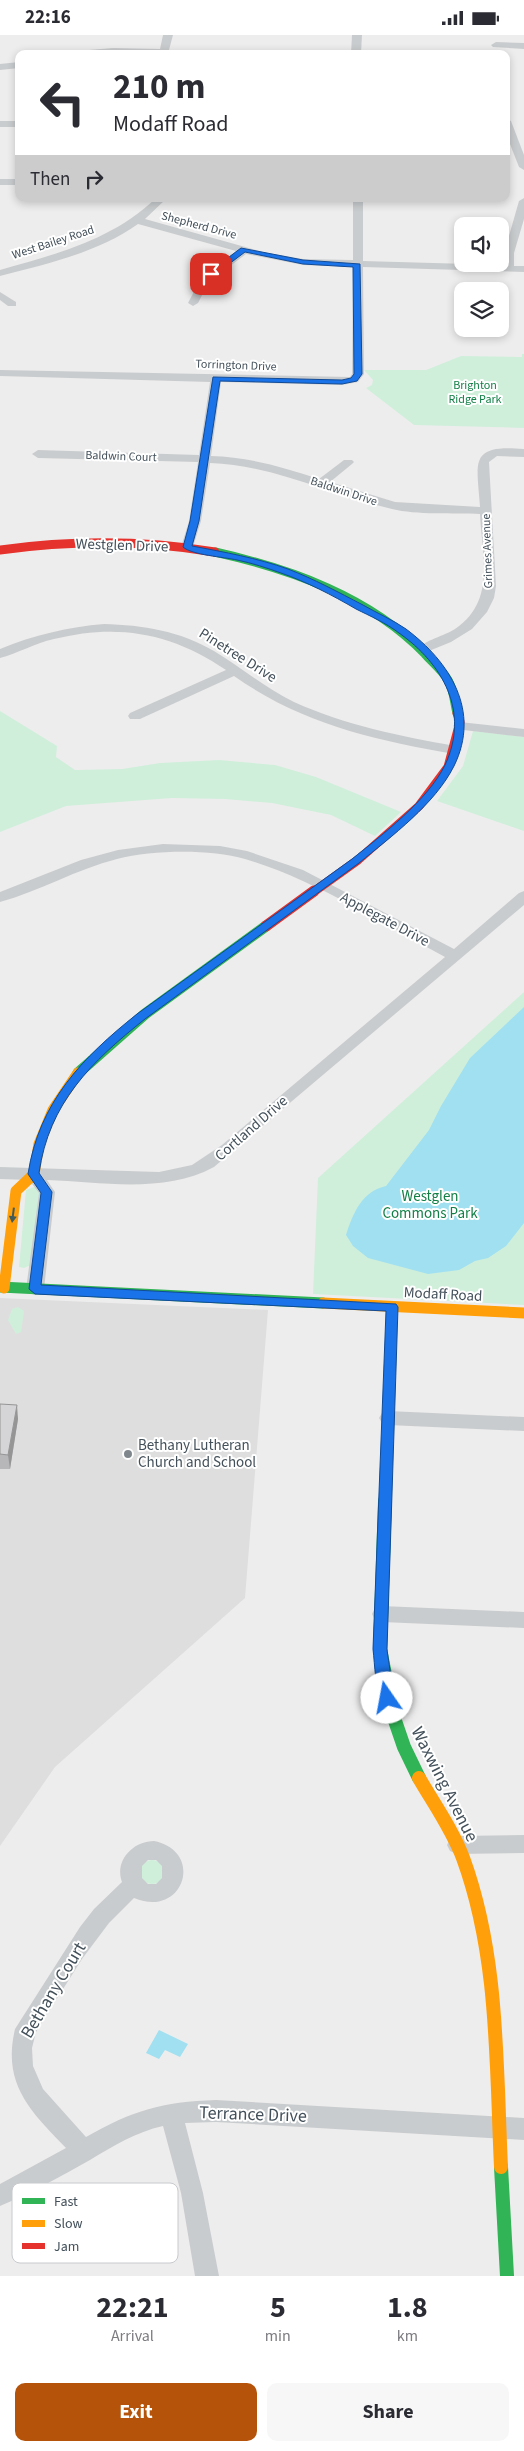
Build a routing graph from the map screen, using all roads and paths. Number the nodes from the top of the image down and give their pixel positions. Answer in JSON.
{"nodes":[{"id":1,"x":168,"y":35,"type":"edge"},
{"id":2,"x":357,"y":35,"type":"edge"},
{"id":3,"x":498,"y":35,"type":"edge"},
{"id":4,"x":524,"y":46,"type":"edge"},
{"id":5,"x":496,"y":49,"type":"edge"},
{"id":6,"x":165,"y":50,"type":"edge"},
{"id":7,"x":356,"y":50,"type":"edge"},
{"id":8,"x":15,"y":65,"type":"edge"},
{"id":9,"x":0,"y":67,"type":"edge"},
{"id":10,"x":0,"y":124,"type":"edge"},
{"id":11,"x":15,"y":124,"type":"edge"},
{"id":12,"x":510,"y":131,"type":"edge"},
{"id":13,"x":524,"y":167,"type":"edge"},
{"id":14,"x":0,"y":182,"type":"edge"},
{"id":15,"x":15,"y":182,"type":"edge"},
{"id":16,"x":524,"y":201,"type":"edge"},
{"id":17,"x":157,"y":202,"type":"edge"},
{"id":18,"x":358,"y":202,"type":"edge"},
{"id":19,"x":136,"y":220,"type":"junction"},
{"id":20,"x":244,"y":250,"type":"junction"},
{"id":21,"x":509,"y":253,"type":"edge"},
{"id":22,"x":357,"y":265,"type":"junction"},
{"id":23,"x":454,"y":268,"type":"edge"},
{"id":24,"x":509,"y":269,"type":"edge"},
{"id":25,"x":524,"y":269,"type":"edge"},
{"id":26,"x":0,"y":273,"type":"edge"},
{"id":27,"x":0,"y":295,"type":"edge"},
{"id":28,"x":193,"y":303,"type":"dead end"},
{"id":29,"x":12,"y":304,"type":"dead end"},
{"id":30,"x":0,"y":373,"type":"edge"},
{"id":31,"x":216,"y":379,"type":"junction"},
{"id":32,"x":524,"y":453,"type":"edge"},
{"id":33,"x":38,"y":454,"type":"dead end"},
{"id":34,"x":204,"y":459,"type":"junction"},
{"id":35,"x":348,"y":462,"type":"dead end"},
{"id":36,"x":320,"y":483,"type":"junction"},
{"id":37,"x":486,"y":511,"type":"junction"},
{"id":38,"x":187,"y":547,"type":"junction"},
{"id":39,"x":0,"y":550,"type":"edge"},
{"id":40,"x":424,"y":649,"type":"junction"},
{"id":41,"x":0,"y":654,"type":"edge"},
{"id":42,"x":235,"y":671,"type":"junction"},
{"id":43,"x":135,"y":716,"type":"dead end"},
{"id":44,"x":460,"y":726,"type":"junction"},
{"id":45,"x":524,"y":733,"type":"edge"},
{"id":46,"x":455,"y":750,"type":"junction"},
{"id":47,"x":322,"y":885,"type":"junction"},
{"id":48,"x":524,"y":896,"type":"edge"},
{"id":49,"x":0,"y":897,"type":"edge"},
{"id":50,"x":455,"y":956,"type":"junction"},
{"id":51,"x":0,"y":1173,"type":"edge"},
{"id":52,"x":34,"y":1174,"type":"junction"},
{"id":53,"x":2,"y":1287,"type":"edge"},
{"id":54,"x":35,"y":1289,"type":"junction"},
{"id":55,"x":392,"y":1307,"type":"junction"},
{"id":56,"x":524,"y":1313,"type":"edge"},
{"id":57,"x":388,"y":1418,"type":"junction"},
{"id":58,"x":524,"y":1424,"type":"edge"},
{"id":59,"x":382,"y":1614,"type":"junction"},
{"id":60,"x":524,"y":1621,"type":"edge"},
{"id":61,"x":524,"y":1844,"type":"edge"},
{"id":62,"x":457,"y":1845,"type":"junction"},
{"id":63,"x":134,"y":1885,"type":"dead end"},
{"id":64,"x":171,"y":2113,"type":"junction"},
{"id":65,"x":499,"y":2127,"type":"junction"},
{"id":66,"x":524,"y":2129,"type":"edge"},
{"id":67,"x":84,"y":2151,"type":"junction"},
{"id":68,"x":27,"y":2183,"type":"edge"},
{"id":69,"x":12,"y":2190,"type":"edge"},
{"id":70,"x":0,"y":2195,"type":"edge"},
{"id":71,"x":207,"y":2276,"type":"edge"},
{"id":72,"x":507,"y":2276,"type":"edge"}],
"edges":[{"from":1,"to":6,"type":"street"},
{"from":2,"to":7,"type":"street"},
{"from":3,"to":5,"type":"street"},
{"from":4,"to":5,"type":"street"},
{"from":8,"to":9,"type":"street"},
{"from":10,"to":11,"type":"street"},
{"from":12,"to":13,"type":"street"},
{"from":14,"to":15,"type":"street"},
{"from":16,"to":21,"type":"street"},
{"from":17,"to":19,"type":"street","name":"West Bailey Road"},
{"from":18,"to":22,"type":"street"},
{"from":19,"to":20,"type":"street","name":"Shepherd Drive"},
{"from":19,"to":26,"type":"street","name":"West Bailey Road"},
{"from":20,"to":22,"type":"street","name":"Shepherd Drive"},
{"from":20,"to":28,"type":"street"},
{"from":22,"to":23,"type":"street","name":"Shepherd Drive"},
{"from":22,"to":31,"type":"street","name":"Torrington Drive"},
{"from":24,"to":25,"type":"street","name":"Shepherd Drive"},
{"from":27,"to":29,"type":"street"},
{"from":30,"to":31,"type":"street","name":"Torrington Drive"},
{"from":31,"to":34,"type":"street"},
{"from":32,"to":37,"type":"street","name":"Grimes Avenue"},
{"from":33,"to":34,"type":"street","name":"Baldwin Court"},
{"from":34,"to":36,"type":"street","name":"Baldwin Drive"},
{"from":34,"to":38,"type":"street"},
{"from":35,"to":36,"type":"street"},
{"from":36,"to":37,"type":"street","name":"Baldwin Drive"},
{"from":37,"to":40,"type":"street","name":"Grimes Avenue"},
{"from":38,"to":39,"type":"street","name":"Westglen Drive"},
{"from":38,"to":40,"type":"street","name":"Westglen Drive"},
{"from":40,"to":44,"type":"street","name":"Westglen Drive"},
{"from":41,"to":42,"type":"street","name":"Pinetree Drive"},
{"from":42,"to":43,"type":"street"},
{"from":42,"to":46,"type":"street","name":"Pinetree Drive"},
{"from":44,"to":45,"type":"street"},
{"from":44,"to":46,"type":"street","name":"Westglen Drive"},
{"from":46,"to":47,"type":"street","name":"Westglen Drive"},
{"from":47,"to":49,"type":"street","name":"Applegate Drive"},
{"from":47,"to":50,"type":"street","name":"Applegate Drive"},
{"from":47,"to":52,"type":"street","name":"Westglen Drive"},
{"from":48,"to":50,"type":"street","name":"Cortland Drive"},
{"from":50,"to":52,"type":"street","name":"Cortland Drive"},
{"from":51,"to":52,"type":"street","name":"Cortland Drive"},
{"from":52,"to":53,"type":"street","one_way":true},
{"from":52,"to":54,"type":"street"},
{"from":53,"to":54,"type":"street","name":"Modaff Road"},
{"from":54,"to":55,"type":"street","name":"Modaff Road"},
{"from":55,"to":56,"type":"street","name":"Modaff Road"},
{"from":55,"to":57,"type":"street","name":"Waxwing Avenue"},
{"from":57,"to":58,"type":"street"},
{"from":57,"to":59,"type":"street","name":"Waxwing Avenue"},
{"from":59,"to":60,"type":"street"},
{"from":59,"to":62,"type":"street","name":"Waxwing Avenue"},
{"from":61,"to":62,"type":"street"},
{"from":62,"to":65,"type":"street","name":"Waxwing Avenue"},
{"from":63,"to":67,"type":"street","name":"Bethany Court"},
{"from":64,"to":65,"type":"street","name":"Terrance Drive"},
{"from":64,"to":67,"type":"street","name":"Terrance Drive"},
{"from":64,"to":71,"type":"street"},
{"from":65,"to":66,"type":"street","name":"Terrance Drive"},
{"from":65,"to":72,"type":"street","name":"Waxwing Avenue"},
{"from":67,"to":68,"type":"street","name":"Terrance Drive"},
{"from":69,"to":70,"type":"street","name":"Terrance Drive"}]}
